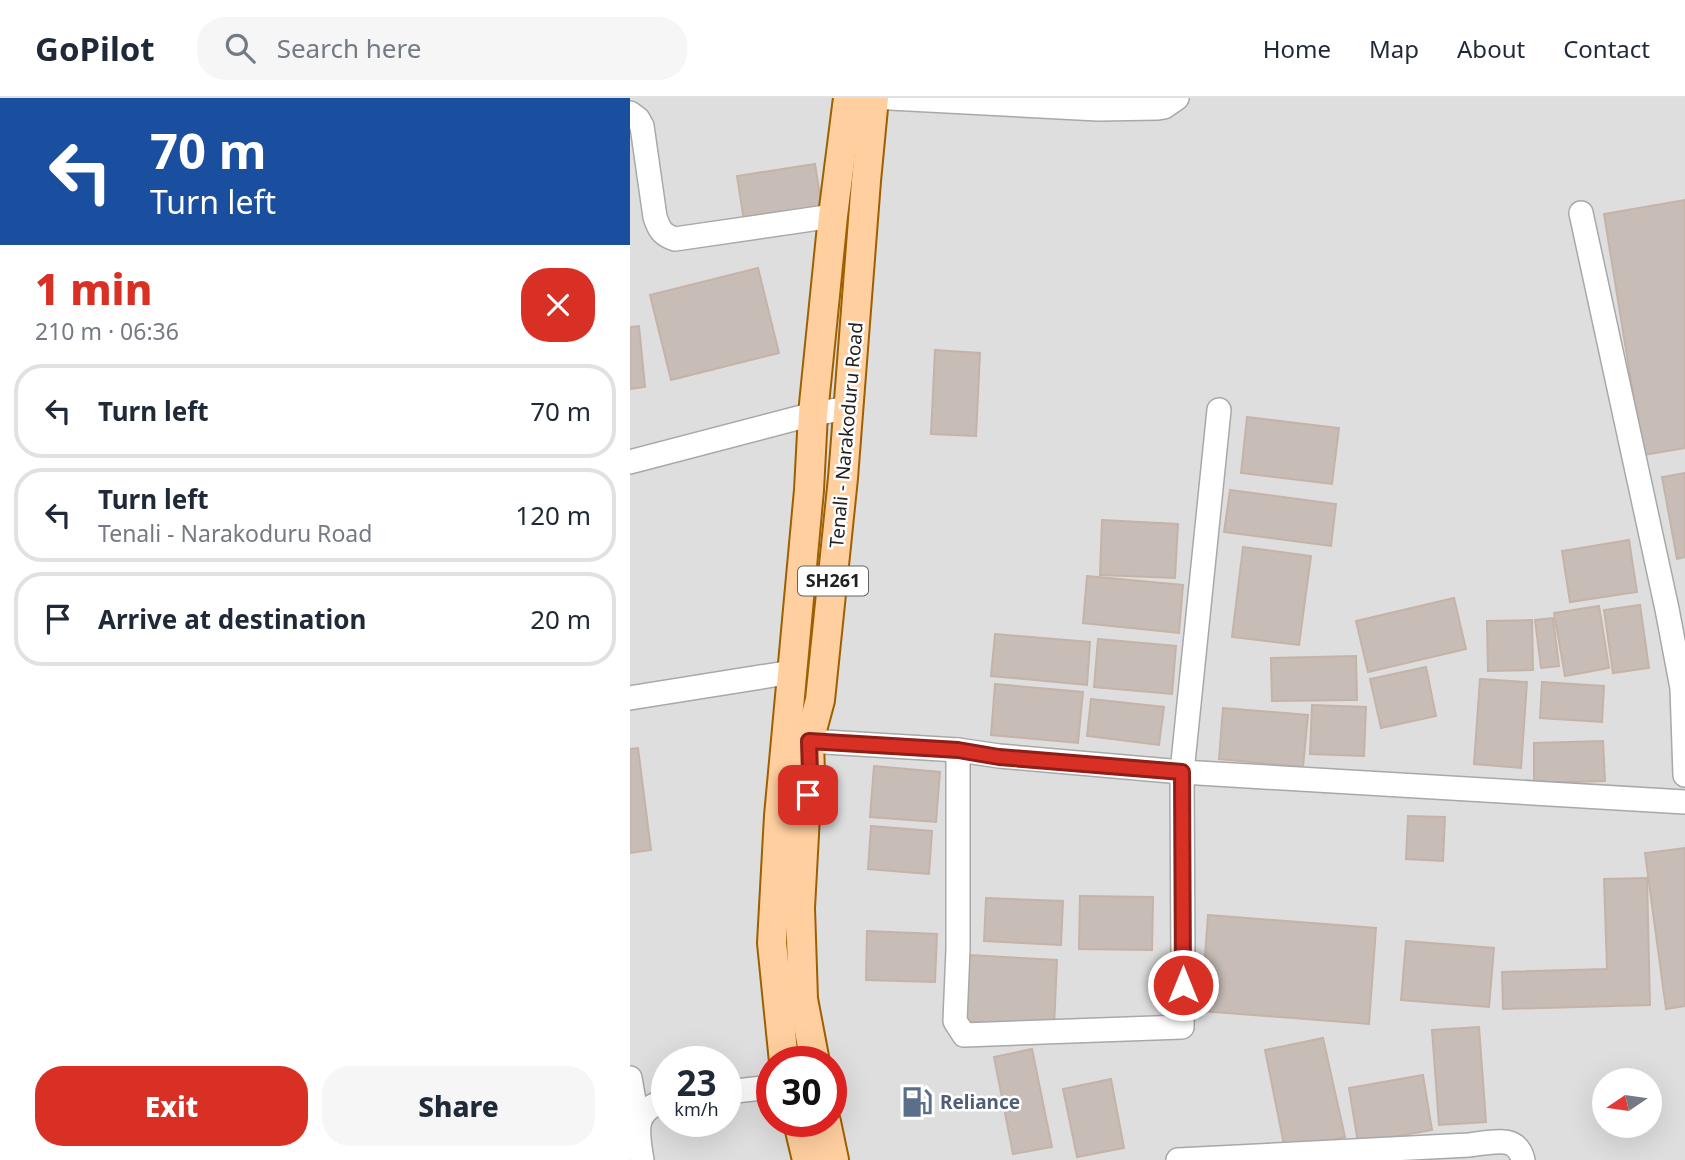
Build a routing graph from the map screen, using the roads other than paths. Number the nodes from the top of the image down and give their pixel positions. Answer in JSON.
{"nodes":[{"id":1,"x":848,"y":98,"type":"edge"},
{"id":2,"x":874,"y":98,"type":"edge"},
{"id":3,"x":890,"y":98,"type":"edge"},
{"id":4,"x":1177,"y":98,"type":"edge"},
{"id":5,"x":630,"y":113,"type":"edge"},
{"id":6,"x":1581,"y":213,"type":"dead end"},
{"id":7,"x":833,"y":216,"type":"junction"},
{"id":8,"x":848,"y":408,"type":"junction"},
{"id":9,"x":1219,"y":410,"type":"dead end"},
{"id":10,"x":813,"y":414,"type":"junction"},
{"id":11,"x":630,"y":462,"type":"edge"},
{"id":12,"x":792,"y":672,"type":"junction"},
{"id":13,"x":630,"y":698,"type":"edge"},
{"id":14,"x":809,"y":741,"type":"junction"},
{"id":15,"x":958,"y":750,"type":"junction"},
{"id":16,"x":1182,"y":772,"type":"junction"},
{"id":17,"x":1685,"y":775,"type":"edge"},
{"id":18,"x":1685,"y":802,"type":"edge"},
{"id":19,"x":782,"y":1046,"type":"edge"},
{"id":20,"x":812,"y":1046,"type":"edge"},
{"id":21,"x":630,"y":1078,"type":"edge"},
{"id":22,"x":651,"y":1107,"type":"edge"},
{"id":23,"x":639,"y":1123,"type":"junction"},
{"id":24,"x":802,"y":1137,"type":"edge"},
{"id":25,"x":829,"y":1137,"type":"edge"},
{"id":26,"x":642,"y":1160,"type":"edge"},
{"id":27,"x":807,"y":1160,"type":"edge"},
{"id":28,"x":834,"y":1160,"type":"edge"},
{"id":29,"x":1178,"y":1160,"type":"edge"},
{"id":30,"x":1523,"y":1160,"type":"edge"}],
"edges":[{"from":1,"to":7,"type":"main road","name":"Tenali - Narakoduru Road","number":"SH261"},
{"from":2,"to":8,"type":"main road","name":"Tenali - Narakoduru Road","number":"SH261"},
{"from":3,"to":4,"type":"street"},
{"from":5,"to":7,"type":"street"},
{"from":6,"to":17,"type":"street"},
{"from":7,"to":10,"type":"main road","name":"Tenali - Narakoduru Road","number":"SH261"},
{"from":8,"to":10,"type":"street"},
{"from":8,"to":14,"type":"main road","name":"Tenali - Narakoduru Road","number":"SH261"},
{"from":9,"to":16,"type":"street"},
{"from":10,"to":11,"type":"street"},
{"from":10,"to":12,"type":"main road","name":"Tenali - Narakoduru Road","number":"SH261"},
{"from":12,"to":13,"type":"street"},
{"from":12,"to":19,"type":"main road","name":"Tenali - Narakoduru Road","number":"SH261"},
{"from":14,"to":15,"type":"street"},
{"from":14,"to":20,"type":"main road","name":"Tenali - Narakoduru Road","number":"SH261"},
{"from":15,"to":16,"type":"street"},
{"from":15,"to":16,"type":"street"},
{"from":16,"to":18,"type":"street"},
{"from":21,"to":23,"type":"street"},
{"from":22,"to":23,"type":"street"},
{"from":23,"to":26,"type":"street"},
{"from":24,"to":27,"type":"main road"},
{"from":25,"to":28,"type":"main road"},
{"from":29,"to":30,"type":"street"}]}
